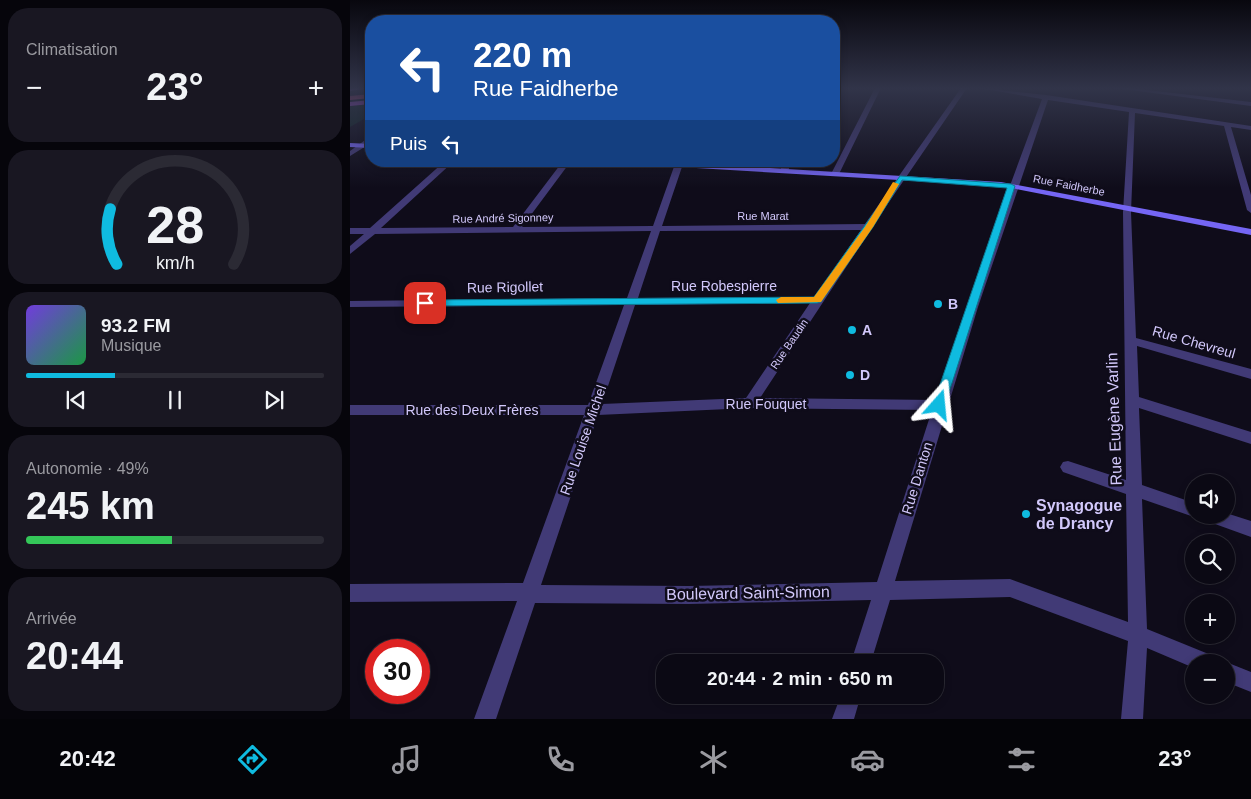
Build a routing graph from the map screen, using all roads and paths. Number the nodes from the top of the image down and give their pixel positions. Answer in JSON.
{"nodes":[{"id":1,"x":861,"y":122,"type":"edge"},
{"id":2,"x":940,"y":122,"type":"edge"},
{"id":3,"x":1036,"y":122,"type":"edge"},
{"id":4,"x":1131,"y":122,"type":"edge"},
{"id":5,"x":1210,"y":122,"type":"edge"},
{"id":6,"x":1227,"y":124,"type":"junction"},
{"id":7,"x":1251,"y":128,"type":"edge"},
{"id":8,"x":350,"y":146,"type":"edge"},
{"id":9,"x":365,"y":147,"type":"edge"},
{"id":10,"x":365,"y":147,"type":"edge"},
{"id":11,"x":350,"y":154,"type":"edge"},
{"id":12,"x":840,"y":164,"type":"edge"},
{"id":13,"x":443,"y":167,"type":"edge"},
{"id":14,"x":562,"y":167,"type":"edge"},
{"id":15,"x":678,"y":167,"type":"edge"},
{"id":16,"x":732,"y":167,"type":"edge"},
{"id":17,"x":786,"y":167,"type":"edge"},
{"id":18,"x":838,"y":167,"type":"edge"},
{"id":19,"x":784,"y":171,"type":"junction"},
{"id":20,"x":835,"y":174,"type":"junction"},
{"id":21,"x":900,"y":178,"type":"junction"},
{"id":22,"x":1011,"y":186,"type":"junction"},
{"id":23,"x":1127,"y":208,"type":"junction"},
{"id":24,"x":1251,"y":210,"type":"edge"},
{"id":25,"x":869,"y":227,"type":"junction"},
{"id":26,"x":656,"y":228,"type":"junction"},
{"id":27,"x":516,"y":229,"type":"junction"},
{"id":28,"x":350,"y":231,"type":"edge"},
{"id":29,"x":373,"y":231,"type":"junction"},
{"id":30,"x":1251,"y":232,"type":"edge"},
{"id":31,"x":350,"y":252,"type":"edge"},
{"id":32,"x":817,"y":300,"type":"junction"},
{"id":33,"x":630,"y":301,"type":"junction"},
{"id":34,"x":350,"y":304,"type":"edge"},
{"id":35,"x":1129,"y":340,"type":"junction"},
{"id":36,"x":1251,"y":374,"type":"edge"},
{"id":37,"x":1131,"y":400,"type":"junction"},
{"id":38,"x":750,"y":403,"type":"junction"},
{"id":39,"x":939,"y":405,"type":"junction"},
{"id":40,"x":350,"y":410,"type":"edge"},
{"id":41,"x":594,"y":410,"type":"junction"},
{"id":42,"x":1251,"y":438,"type":"edge"},
{"id":43,"x":1068,"y":467,"type":"dead end"},
{"id":44,"x":1134,"y":490,"type":"junction"},
{"id":45,"x":1185,"y":507,"type":"edge"},
{"id":46,"x":1235,"y":524,"type":"edge"},
{"id":47,"x":1251,"y":529,"type":"edge"},
{"id":48,"x":883,"y":591,"type":"junction"},
{"id":49,"x":350,"y":593,"type":"edge"},
{"id":50,"x":530,"y":593,"type":"junction"},
{"id":51,"x":1138,"y":635,"type":"junction"},
{"id":52,"x":863,"y":654,"type":"edge"},
{"id":53,"x":1185,"y":654,"type":"edge"},
{"id":54,"x":1235,"y":676,"type":"edge"},
{"id":55,"x":1251,"y":682,"type":"edge"},
{"id":56,"x":848,"y":704,"type":"edge"},
{"id":57,"x":485,"y":719,"type":"edge"},
{"id":58,"x":843,"y":719,"type":"edge"},
{"id":59,"x":1132,"y":719,"type":"edge"}],
"edges":[{"from":1,"to":12,"type":"street"},
{"from":2,"to":21,"type":"street","name":"Rue Baudin"},
{"from":3,"to":22,"type":"street","name":"Rue Danton"},
{"from":4,"to":23,"type":"street","name":"Rue Eugène Varlin"},
{"from":5,"to":6,"type":"street"},
{"from":6,"to":7,"type":"street"},
{"from":6,"to":24,"type":"street"},
{"from":8,"to":9,"type":"street"},
{"from":10,"to":11,"type":"street"},
{"from":13,"to":29,"type":"street"},
{"from":14,"to":27,"type":"street"},
{"from":15,"to":26,"type":"street","name":"Rue Louise Michel"},
{"from":16,"to":19,"type":"street","name":"Rue Faidherbe"},
{"from":17,"to":19,"type":"street"},
{"from":18,"to":20,"type":"street"},
{"from":19,"to":20,"type":"street","name":"Rue Faidherbe"},
{"from":20,"to":21,"type":"street","name":"Rue Faidherbe"},
{"from":21,"to":22,"type":"street","name":"Rue Faidherbe"},
{"from":21,"to":25,"type":"street","name":"Rue Baudin"},
{"from":22,"to":23,"type":"street","name":"Rue Faidherbe"},
{"from":22,"to":39,"type":"street","name":"Rue Danton"},
{"from":23,"to":30,"type":"street","name":"Rue Faidherbe"},
{"from":23,"to":35,"type":"street","name":"Rue Eugène Varlin"},
{"from":25,"to":26,"type":"street","name":"Rue Marat"},
{"from":25,"to":32,"type":"street","name":"Rue Baudin"},
{"from":26,"to":27,"type":"street","name":"Rue André Sigonney"},
{"from":26,"to":33,"type":"street","name":"Rue Louise Michel"},
{"from":27,"to":29,"type":"street","name":"Rue André Sigonney"},
{"from":28,"to":29,"type":"street","name":"Rue André Sigonney"},
{"from":29,"to":31,"type":"street"},
{"from":32,"to":33,"type":"street","name":"Rue Robespierre"},
{"from":32,"to":38,"type":"street","name":"Rue Baudin"},
{"from":33,"to":34,"type":"street","name":"Rue Rigollet"},
{"from":33,"to":41,"type":"street","name":"Rue Louise Michel"},
{"from":35,"to":36,"type":"street","name":"Rue Chevreul"},
{"from":35,"to":37,"type":"street","name":"Rue Eugène Varlin"},
{"from":37,"to":42,"type":"street"},
{"from":37,"to":44,"type":"street","name":"Rue Eugène Varlin"},
{"from":38,"to":39,"type":"street","name":"Rue Fouquet"},
{"from":38,"to":41,"type":"street","name":"Rue Fouquet"},
{"from":39,"to":48,"type":"street","name":"Rue Danton"},
{"from":40,"to":41,"type":"street","name":"Rue des Deux Frères"},
{"from":41,"to":50,"type":"street","name":"Rue Louise Michel"},
{"from":43,"to":44,"type":"street"},
{"from":44,"to":45,"type":"street"},
{"from":44,"to":51,"type":"street","name":"Rue Eugène Varlin"},
{"from":46,"to":47,"type":"street"},
{"from":48,"to":50,"type":"street","name":"Boulevard Saint-Simon"},
{"from":48,"to":51,"type":"street","name":"Boulevard Saint-Simon"},
{"from":48,"to":52,"type":"street","name":"Rue Danton"},
{"from":49,"to":50,"type":"street","name":"Boulevard Saint-Simon"},
{"from":50,"to":57,"type":"street","name":"Rue Louise Michel"},
{"from":51,"to":53,"type":"street","name":"Boulevard Saint-Simon"},
{"from":51,"to":59,"type":"street","name":"Rue Eugène Varlin"},
{"from":54,"to":55,"type":"street"},
{"from":56,"to":58,"type":"street"}]}
